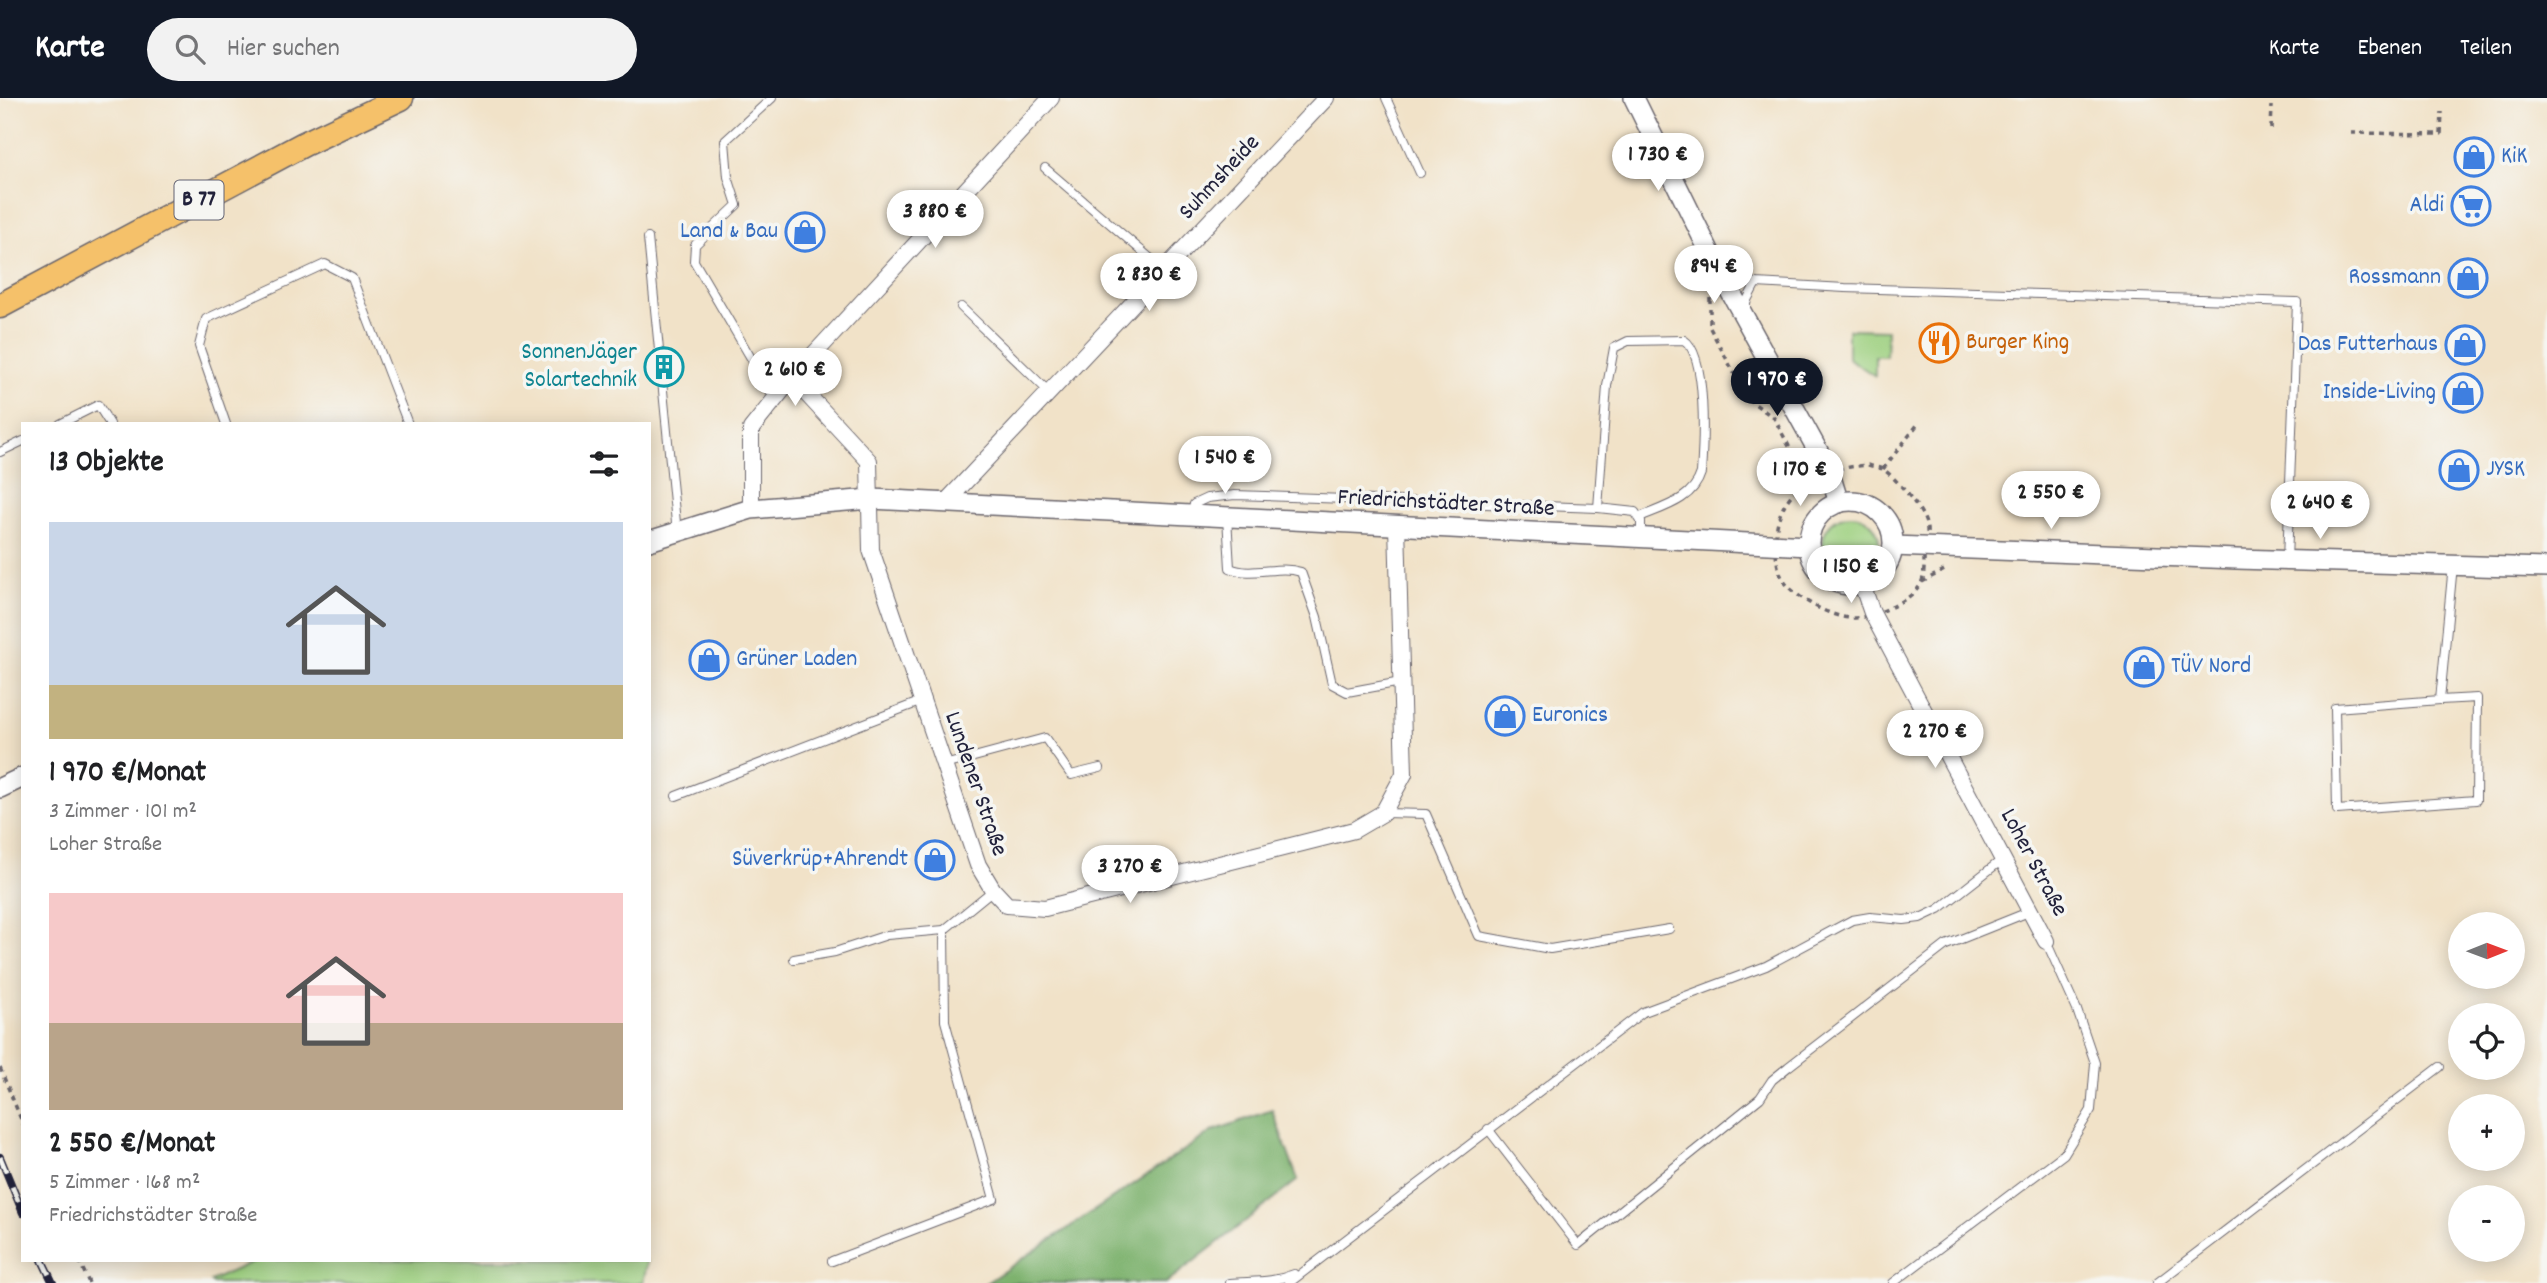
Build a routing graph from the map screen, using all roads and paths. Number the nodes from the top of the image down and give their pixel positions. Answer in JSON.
{"nodes":[{"id":1,"x":401,"y":98,"type":"edge"},
{"id":2,"x":772,"y":98,"type":"edge"},
{"id":3,"x":1051,"y":98,"type":"edge"},
{"id":4,"x":1326,"y":98,"type":"edge"},
{"id":5,"x":1386,"y":98,"type":"edge"},
{"id":6,"x":1634,"y":98,"type":"edge"},
{"id":7,"x":2272,"y":106,"type":"dead end"},
{"id":8,"x":2442,"y":112,"type":"dead end"},
{"id":9,"x":2271,"y":129,"type":"dead end"},
{"id":10,"x":2351,"y":133,"type":"dead end"},
{"id":11,"x":1045,"y":168,"type":"dead end"},
{"id":12,"x":1420,"y":173,"type":"dead end"},
{"id":13,"x":648,"y":237,"type":"dead end"},
{"id":14,"x":1164,"y":270,"type":"junction"},
{"id":15,"x":1719,"y":271,"type":"junction"},
{"id":16,"x":1756,"y":283,"type":"junction"},
{"id":17,"x":1705,"y":288,"type":"dead end"},
{"id":18,"x":0,"y":306,"type":"edge"},
{"id":19,"x":961,"y":307,"type":"dead end"},
{"id":20,"x":1745,"y":320,"type":"junction"},
{"id":21,"x":792,"y":378,"type":"junction"},
{"id":22,"x":1049,"y":392,"type":"junction"},
{"id":23,"x":775,"y":398,"type":"junction"},
{"id":24,"x":64,"y":422,"type":"edge"},
{"id":25,"x":109,"y":422,"type":"edge"},
{"id":26,"x":225,"y":422,"type":"edge"},
{"id":27,"x":407,"y":422,"type":"edge"},
{"id":28,"x":1918,"y":424,"type":"dead end"},
{"id":29,"x":21,"y":443,"type":"edge"},
{"id":30,"x":0,"y":453,"type":"edge"},
{"id":31,"x":1883,"y":469,"type":"junction"},
{"id":32,"x":1829,"y":471,"type":"junction"},
{"id":33,"x":1807,"y":481,"type":"junction"},
{"id":34,"x":871,"y":499,"type":"junction"},
{"id":35,"x":945,"y":503,"type":"junction"},
{"id":36,"x":1839,"y":503,"type":"junction"},
{"id":37,"x":1598,"y":508,"type":"junction"},
{"id":38,"x":751,"y":509,"type":"junction"},
{"id":39,"x":1192,"y":515,"type":"junction"},
{"id":40,"x":1227,"y":517,"type":"junction"},
{"id":41,"x":1640,"y":517,"type":"junction"},
{"id":42,"x":1397,"y":525,"type":"junction"},
{"id":43,"x":677,"y":533,"type":"junction"},
{"id":44,"x":1641,"y":537,"type":"junction"},
{"id":45,"x":651,"y":540,"type":"edge"},
{"id":46,"x":1776,"y":543,"type":"junction"},
{"id":47,"x":1893,"y":545,"type":"junction"},
{"id":48,"x":1925,"y":545,"type":"junction"},
{"id":49,"x":1809,"y":546,"type":"junction"},
{"id":50,"x":2287,"y":561,"type":"junction"},
{"id":51,"x":2453,"y":565,"type":"junction"},
{"id":52,"x":2547,"y":568,"type":"edge"},
{"id":53,"x":1862,"y":584,"type":"junction"},
{"id":54,"x":1872,"y":613,"type":"junction"},
{"id":55,"x":1401,"y":682,"type":"junction"},
{"id":56,"x":2440,"y":700,"type":"junction"},
{"id":57,"x":922,"y":701,"type":"junction"},
{"id":58,"x":944,"y":765,"type":"junction"},
{"id":59,"x":1100,"y":768,"type":"dead end"},
{"id":60,"x":21,"y":778,"type":"edge"},
{"id":61,"x":0,"y":788,"type":"edge"},
{"id":62,"x":676,"y":796,"type":"dead end"},
{"id":63,"x":1383,"y":813,"type":"junction"},
{"id":64,"x":2003,"y":859,"type":"junction"},
{"id":65,"x":993,"y":890,"type":"junction"},
{"id":66,"x":2031,"y":911,"type":"junction"},
{"id":67,"x":1669,"y":929,"type":"dead end"},
{"id":68,"x":944,"y":930,"type":"junction"},
{"id":69,"x":2046,"y":941,"type":"joint"},
{"id":70,"x":794,"y":959,"type":"dead end"},
{"id":71,"x":2440,"y":1067,"type":"dead end"},
{"id":72,"x":0,"y":1068,"type":"edge"},
{"id":73,"x":21,"y":1119,"type":"edge"},
{"id":74,"x":1488,"y":1129,"type":"junction"},
{"id":75,"x":832,"y":1261,"type":"dead end"},
{"id":76,"x":80,"y":1262,"type":"edge"},
{"id":77,"x":43,"y":1266,"type":"dead end"},
{"id":78,"x":1307,"y":1268,"type":"junction"},
{"id":79,"x":51,"y":1283,"type":"edge"},
{"id":80,"x":89,"y":1283,"type":"edge"},
{"id":81,"x":1230,"y":1283,"type":"edge"},
{"id":82,"x":1289,"y":1283,"type":"edge"},
{"id":83,"x":1893,"y":1283,"type":"edge"},
{"id":84,"x":2157,"y":1283,"type":"edge"}],
"edges":[{"from":1,"to":18,"type":"main road","number":"B 77"},
{"from":2,"to":23,"type":"lane"},
{"from":3,"to":21,"type":"street"},
{"from":4,"to":14,"type":"street","name":"Suhmsheide"},
{"from":5,"to":12,"type":"lane"},
{"from":6,"to":15,"type":"street"},
{"from":7,"to":9,"type":"path"},
{"from":8,"to":10,"type":"path"},
{"from":11,"to":14,"type":"lane"},
{"from":13,"to":43,"type":"lane"},
{"from":14,"to":22,"type":"street","name":"Suhmsheide"},
{"from":15,"to":16,"type":"lane"},
{"from":15,"to":20,"type":"street"},
{"from":16,"to":20,"type":"lane"},
{"from":16,"to":50,"type":"lane"},
{"from":17,"to":33,"type":"path"},
{"from":19,"to":22,"type":"lane"},
{"from":20,"to":32,"type":"street"},
{"from":21,"to":23,"type":"street"},
{"from":21,"to":34,"type":"street"},
{"from":22,"to":35,"type":"street","name":"Suhmsheide"},
{"from":23,"to":38,"type":"street"},
{"from":24,"to":25,"type":"lane"},
{"from":26,"to":27,"type":"lane"},
{"from":28,"to":31,"type":"path"},
{"from":29,"to":30,"type":"lane"},
{"from":31,"to":32,"type":"path"},
{"from":31,"to":48,"type":"path"},
{"from":32,"to":33,"type":"path"},
{"from":32,"to":36,"type":"street"},
{"from":33,"to":46,"type":"path"},
{"from":34,"to":35,"type":"street","name":"Friedrichstädter Straße"},
{"from":34,"to":38,"type":"street","name":"Friedrichstädter Straße"},
{"from":34,"to":57,"type":"street","name":"Lundener Straße"},
{"from":35,"to":39,"type":"street","name":"Friedrichstädter Straße"},
{"from":36,"to":47,"type":"street"},
{"from":36,"to":49,"type":"street"},
{"from":37,"to":39,"type":"lane"},
{"from":37,"to":41,"type":"lane"},
{"from":37,"to":41,"type":"lane"},
{"from":38,"to":43,"type":"street","name":"Friedrichstädter Straße"},
{"from":39,"to":40,"type":"street","name":"Friedrichstädter Straße"},
{"from":40,"to":42,"type":"street","name":"Friedrichstädter Straße"},
{"from":40,"to":55,"type":"lane"},
{"from":41,"to":44,"type":"lane"},
{"from":42,"to":44,"type":"street","name":"Friedrichstädter Straße"},
{"from":42,"to":55,"type":"street"},
{"from":43,"to":45,"type":"street","name":"Friedrichstädter Straße"},
{"from":44,"to":46,"type":"street","name":"Friedrichstädter Straße"},
{"from":46,"to":49,"type":"street","name":"Friedrichstädter Straße"},
{"from":46,"to":54,"type":"path"},
{"from":47,"to":48,"type":"street"},
{"from":47,"to":53,"type":"street"},
{"from":48,"to":50,"type":"street"},
{"from":48,"to":54,"type":"path"},
{"from":49,"to":53,"type":"street"},
{"from":50,"to":51,"type":"street"},
{"from":51,"to":52,"type":"street"},
{"from":51,"to":56,"type":"lane"},
{"from":53,"to":54,"type":"street","name":"Loher Straße"},
{"from":54,"to":64,"type":"street","name":"Loher Straße"},
{"from":55,"to":63,"type":"street"},
{"from":56,"to":56,"type":"lane"},
{"from":57,"to":58,"type":"street","name":"Lundener Straße"},
{"from":57,"to":62,"type":"lane"},
{"from":58,"to":59,"type":"lane"},
{"from":58,"to":65,"type":"street","name":"Lundener Straße"},
{"from":60,"to":61,"type":"street"},
{"from":63,"to":65,"type":"street","name":"Lundener Straße"},
{"from":63,"to":67,"type":"lane"},
{"from":64,"to":66,"type":"street","name":"Loher Straße"},
{"from":64,"to":74,"type":"lane"},
{"from":65,"to":68,"type":"lane"},
{"from":66,"to":69,"type":"street","name":"Loher Straße"},
{"from":66,"to":74,"type":"lane"},
{"from":68,"to":70,"type":"lane"},
{"from":68,"to":75,"type":"lane"},
{"from":69,"to":83,"type":"lane"},
{"from":71,"to":84,"type":"lane"},
{"from":72,"to":73,"type":"path"},
{"from":74,"to":78,"type":"lane"},
{"from":76,"to":80,"type":"path"},
{"from":77,"to":79,"type":"path"},
{"from":78,"to":81,"type":"lane"},
{"from":78,"to":82,"type":"lane"}]}
